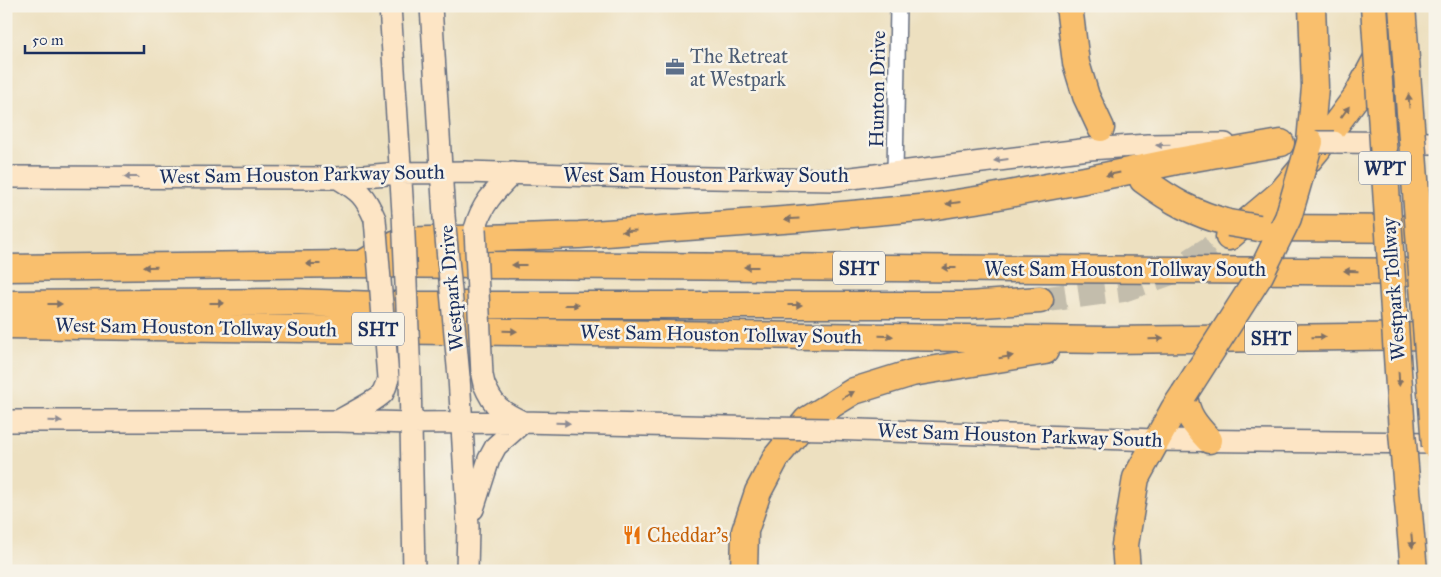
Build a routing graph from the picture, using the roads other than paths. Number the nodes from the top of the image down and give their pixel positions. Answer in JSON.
{"nodes":[{"id":1,"x":390,"y":6,"type":"edge"},
{"id":2,"x":431,"y":6,"type":"edge"},
{"id":3,"x":898,"y":6,"type":"edge"},
{"id":4,"x":1069,"y":6,"type":"edge"},
{"id":5,"x":1312,"y":6,"type":"edge"},
{"id":6,"x":1374,"y":6,"type":"edge"},
{"id":7,"x":1401,"y":6,"type":"edge"},
{"id":8,"x":1102,"y":128,"type":"dead end"},
{"id":9,"x":1306,"y":139,"type":"junction"},
{"id":10,"x":1435,"y":143,"type":"edge"},
{"id":11,"x":442,"y":172,"type":"junction"},
{"id":12,"x":513,"y":172,"type":"junction"},
{"id":13,"x":895,"y":172,"type":"junction"},
{"id":14,"x":400,"y":173,"type":"junction"},
{"id":15,"x":6,"y":177,"type":"edge"},
{"id":16,"x":338,"y":178,"type":"junction"},
{"id":17,"x":1143,"y":180,"type":"dead end"},
{"id":18,"x":1435,"y":229,"type":"edge"},
{"id":19,"x":1229,"y":230,"type":"junction"},
{"id":20,"x":362,"y":264,"type":"junction"},
{"id":21,"x":6,"y":268,"type":"edge"},
{"id":22,"x":1435,"y":272,"type":"edge"},
{"id":23,"x":1040,"y":300,"type":"tunnel mouth"},
{"id":24,"x":6,"y":304,"type":"edge"},
{"id":25,"x":6,"y":325,"type":"edge"},
{"id":26,"x":1435,"y":336,"type":"edge"},
{"id":27,"x":1108,"y":340,"type":"junction"},
{"id":28,"x":1181,"y":403,"type":"junction"},
{"id":29,"x":6,"y":421,"type":"edge"},
{"id":30,"x":338,"y":421,"type":"junction"},
{"id":31,"x":462,"y":422,"type":"junction"},
{"id":32,"x":522,"y":422,"type":"junction"},
{"id":33,"x":412,"y":423,"type":"junction"},
{"id":34,"x":1156,"y":440,"type":"junction"},
{"id":35,"x":1209,"y":440,"type":"junction"},
{"id":36,"x":1435,"y":445,"type":"edge"},
{"id":37,"x":468,"y":526,"type":"junction"},
{"id":38,"x":1126,"y":545,"type":"junction"},
{"id":39,"x":414,"y":571,"type":"edge"},
{"id":40,"x":467,"y":571,"type":"edge"},
{"id":41,"x":744,"y":571,"type":"edge"},
{"id":42,"x":1115,"y":571,"type":"edge"},
{"id":43,"x":1128,"y":571,"type":"edge"},
{"id":44,"x":1414,"y":571,"type":"edge"}],
"edges":[{"from":1,"to":14,"type":"main road"},
{"from":2,"to":11,"type":"main road","name":"Westpark Drive"},
{"from":3,"to":13,"type":"street","name":"Hunton Drive"},
{"from":4,"to":8,"type":"highway"},
{"from":5,"to":9,"type":"highway"},
{"from":6,"to":44,"type":"highway","name":"Westpark Tollway","number":"WPT","one_way":true,"bridge":true},
{"from":19,"to":7,"type":"highway","one_way":true},
{"from":36,"to":7,"type":"highway","name":"Westpark Tollway","number":"WPT","one_way":true,"bridge":true},
{"from":9,"to":10,"type":"main road","name":"West Sam Houston Parkway South"},
{"from":9,"to":13,"type":"main road","name":"West Sam Houston Parkway South","one_way":true},
{"from":9,"to":20,"type":"highway","one_way":true},
{"from":9,"to":28,"type":"highway","bridge":true},
{"from":11,"to":12,"type":"main road","name":"West Sam Houston Parkway South"},
{"from":11,"to":14,"type":"main road","name":"West Sam Houston Parkway South"},
{"from":11,"to":31,"type":"main road","name":"Westpark Drive","bridge":true},
{"from":12,"to":13,"type":"main road","name":"West Sam Houston Parkway South"},
{"from":12,"to":32,"type":"main road","bridge":true},
{"from":14,"to":16,"type":"main road","name":"West Sam Houston Parkway South"},
{"from":14,"to":33,"type":"main road","bridge":true},
{"from":16,"to":15,"type":"main road","name":"West Sam Houston Parkway South","one_way":true},
{"from":16,"to":30,"type":"main road","bridge":true},
{"from":17,"to":19,"type":"highway"},
{"from":18,"to":19,"type":"highway","bridge":true},
{"from":20,"to":21,"type":"highway","name":"West Sam Houston Tollway South","number":"SHT","one_way":true},
{"from":22,"to":20,"type":"highway","name":"West Sam Houston Tollway South","number":"SHT","one_way":true},
{"from":24,"to":23,"type":"highway","one_way":true},
{"from":25,"to":27,"type":"highway","name":"West Sam Houston Tollway South","number":"SHT","one_way":true},
{"from":27,"to":26,"type":"highway","name":"West Sam Houston Tollway South","number":"SHT","one_way":true},
{"from":41,"to":27,"type":"highway","one_way":true},
{"from":28,"to":34,"type":"highway"},
{"from":28,"to":35,"type":"highway"},
{"from":29,"to":30,"type":"main road","name":"West Sam Houston Parkway South","one_way":true},
{"from":30,"to":33,"type":"main road","name":"West Sam Houston Parkway South"},
{"from":31,"to":32,"type":"main road","name":"West Sam Houston Parkway South"},
{"from":31,"to":33,"type":"main road","name":"West Sam Houston Parkway South"},
{"from":31,"to":37,"type":"main road","name":"Westpark Drive"},
{"from":32,"to":34,"type":"main road","name":"West Sam Houston Parkway South","one_way":true,"bridge":true},
{"from":32,"to":37,"type":"main road"},
{"from":33,"to":39,"type":"main road"},
{"from":34,"to":35,"type":"main road","name":"West Sam Houston Parkway South"},
{"from":34,"to":38,"type":"highway"},
{"from":35,"to":36,"type":"main road","name":"West Sam Houston Parkway South"},
{"from":37,"to":40,"type":"main road","name":"Westpark Drive"},
{"from":38,"to":42,"type":"highway"},
{"from":38,"to":43,"type":"highway"}]}
